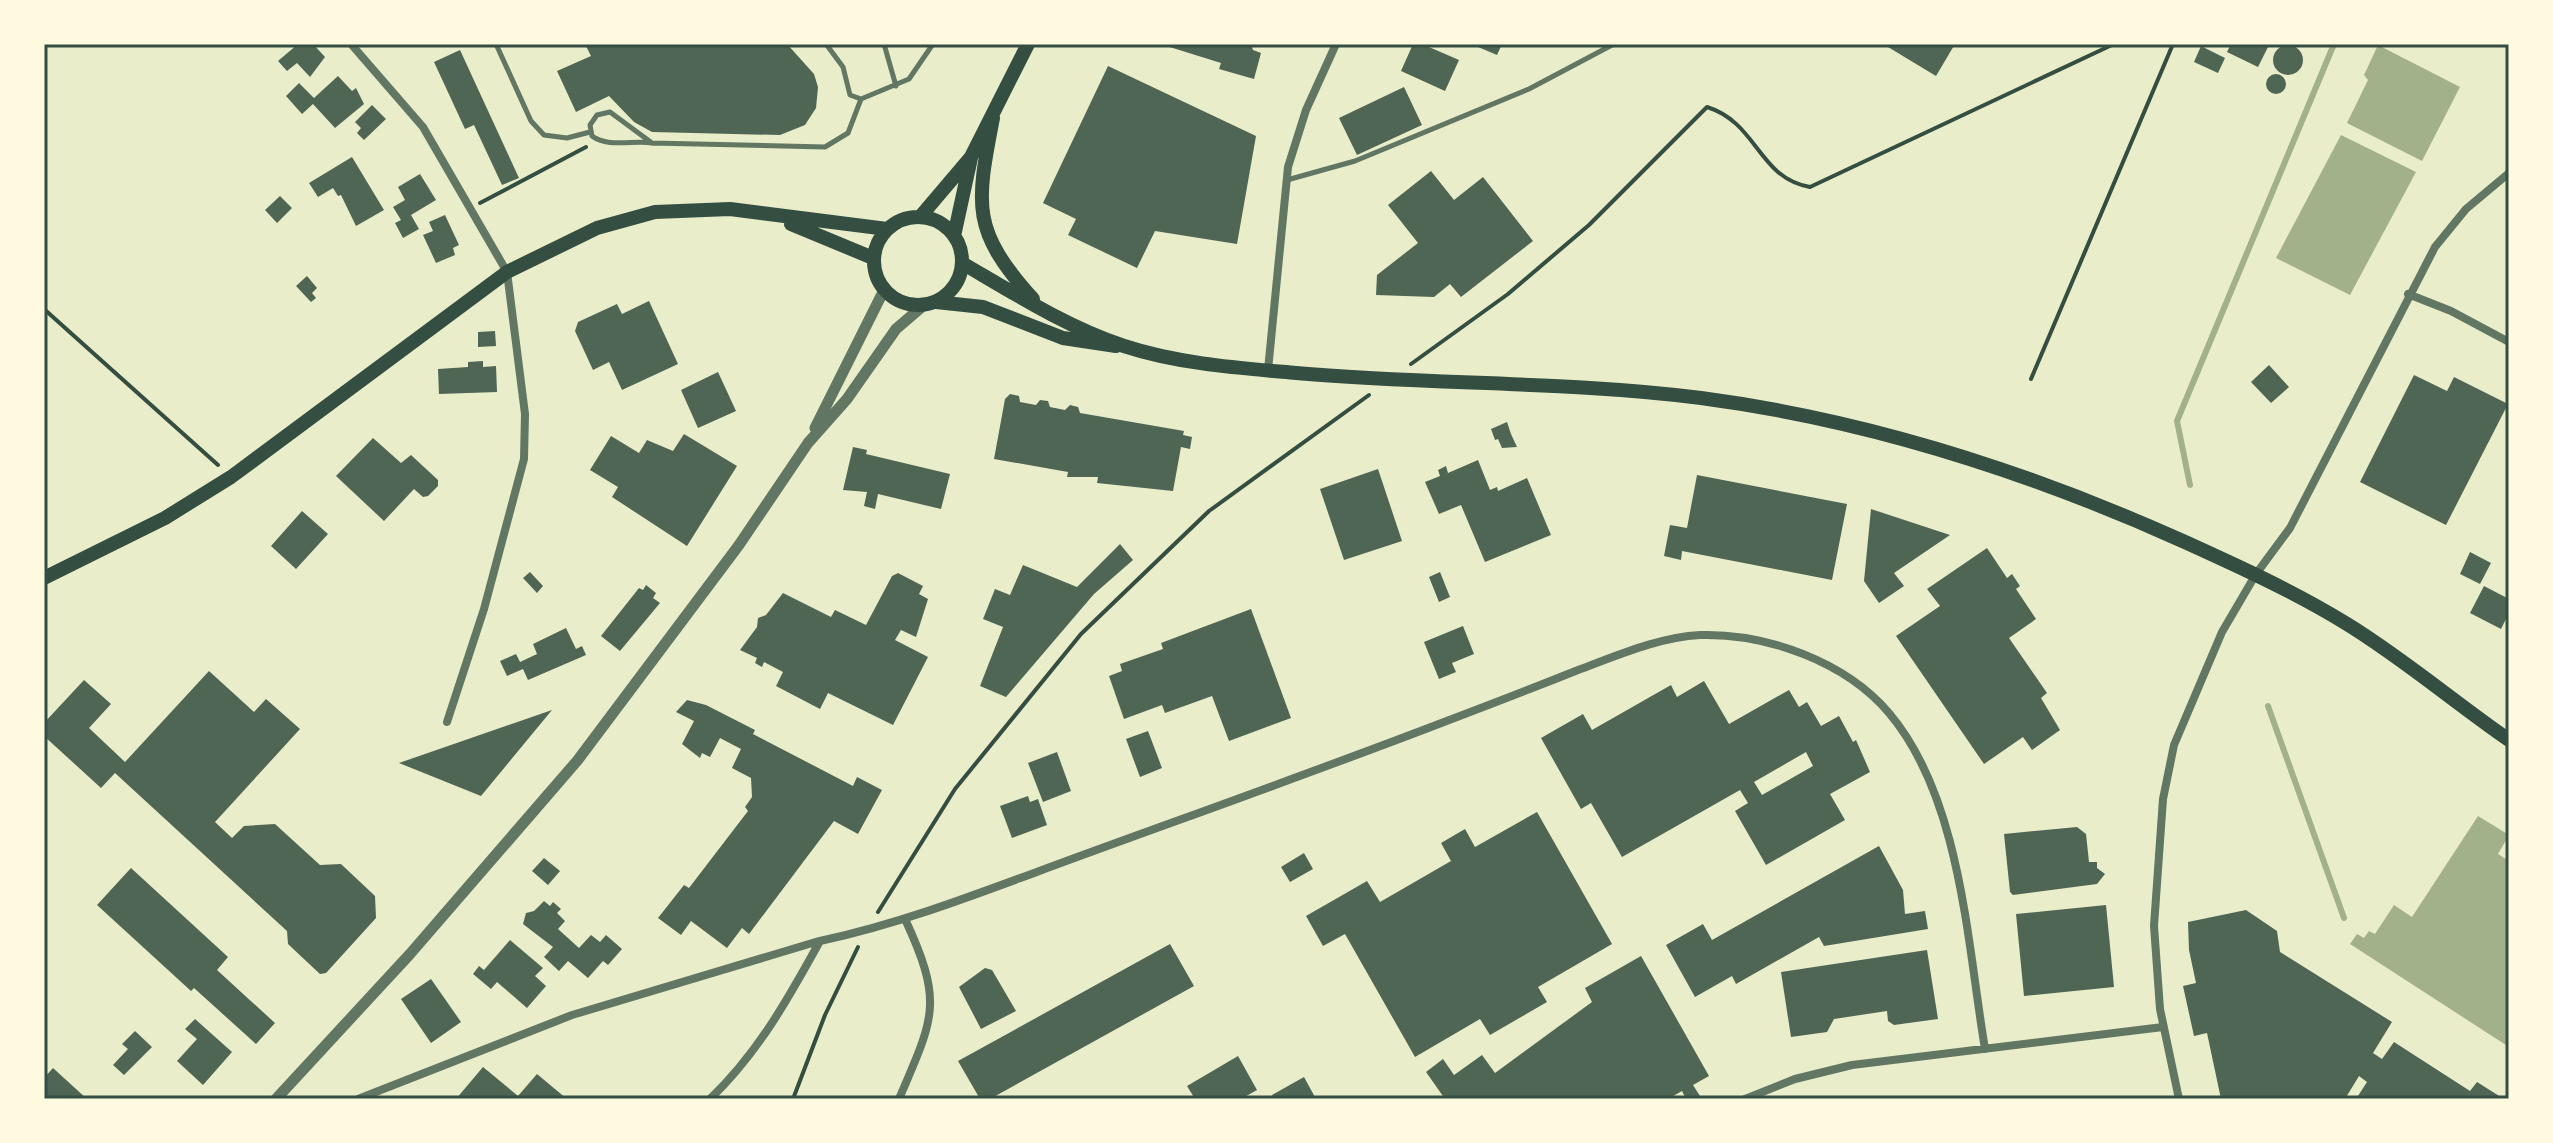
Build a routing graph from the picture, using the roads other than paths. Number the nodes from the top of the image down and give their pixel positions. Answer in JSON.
{"nodes":[{"id":1,"x":351,"y":44,"type":"edge"},
{"id":2,"x":496,"y":44,"type":"edge"},
{"id":3,"x":826,"y":44,"type":"edge"},
{"id":4,"x":884,"y":44,"type":"edge"},
{"id":5,"x":933,"y":44,"type":"edge"},
{"id":6,"x":1028,"y":44,"type":"edge"},
{"id":7,"x":1336,"y":44,"type":"edge"},
{"id":8,"x":1614,"y":44,"type":"edge"},
{"id":9,"x":896,"y":86,"type":"junction"},
{"id":10,"x":861,"y":99,"type":"junction"},
{"id":11,"x":993,"y":118,"type":"junction"},
{"id":12,"x":590,"y":132,"type":"junction"},
{"id":13,"x":652,"y":143,"type":"junction"},
{"id":14,"x":971,"y":157,"type":"junction"},
{"id":15,"x":2509,"y":173,"type":"edge"},
{"id":16,"x":1286,"y":180,"type":"junction"},
{"id":17,"x":920,"y":217,"type":"junction"},
{"id":18,"x":776,"y":218,"type":"junction"},
{"id":19,"x":887,"y":229,"type":"junction"},
{"id":20,"x":954,"y":236,"type":"junction"},
{"id":21,"x":873,"y":258,"type":"junction"},
{"id":22,"x":962,"y":263,"type":"junction"},
{"id":23,"x":507,"y":272,"type":"junction"},
{"id":24,"x":884,"y":290,"type":"junction"},
{"id":25,"x":2408,"y":294,"type":"junction"},
{"id":26,"x":930,"y":304,"type":"junction"},
{"id":27,"x":1044,"y":311,"type":"junction"},
{"id":28,"x":2509,"y":342,"type":"edge"},
{"id":29,"x":1126,"y":346,"type":"junction"},
{"id":30,"x":1268,"y":370,"type":"junction"},
{"id":31,"x":808,"y":443,"type":"junction"},
{"id":32,"x":2256,"y":574,"type":"junction"},
{"id":33,"x":44,"y":578,"type":"edge"},
{"id":34,"x":447,"y":722,"type":"dead end"},
{"id":35,"x":2509,"y":740,"type":"edge"},
{"id":36,"x":905,"y":919,"type":"junction"},
{"id":37,"x":820,"y":941,"type":"junction"},
{"id":38,"x":2163,"y":1027,"type":"junction"},
{"id":39,"x":1985,"y":1049,"type":"junction"},
{"id":40,"x":276,"y":1099,"type":"edge"},
{"id":41,"x":358,"y":1099,"type":"edge"},
{"id":42,"x":710,"y":1099,"type":"edge"},
{"id":43,"x":899,"y":1099,"type":"edge"},
{"id":44,"x":1745,"y":1099,"type":"edge"},
{"id":45,"x":2179,"y":1099,"type":"edge"}],
"edges":[{"from":1,"to":23,"type":"street"},
{"from":2,"to":12,"type":"lane"},
{"from":3,"to":10,"type":"lane"},
{"from":4,"to":9,"type":"lane"},
{"from":5,"to":9,"type":"lane"},
{"from":6,"to":11,"type":"main road"},
{"from":7,"to":16,"type":"street"},
{"from":8,"to":16,"type":"lane"},
{"from":9,"to":10,"type":"lane"},
{"from":10,"to":13,"type":"lane"},
{"from":11,"to":14,"type":"main road"},
{"from":11,"to":27,"type":"main road"},
{"from":12,"to":13,"type":"lane"},
{"from":12,"to":13,"type":"lane"},
{"from":14,"to":17,"type":"main road"},
{"from":14,"to":20,"type":"main road"},
{"from":15,"to":25,"type":"street"},
{"from":16,"to":30,"type":"street"},
{"from":17,"to":19,"type":"main road"},
{"from":17,"to":20,"type":"main road"},
{"from":18,"to":19,"type":"main road"},
{"from":18,"to":21,"type":"main road"},
{"from":18,"to":23,"type":"main road"},
{"from":19,"to":21,"type":"main road"},
{"from":20,"to":22,"type":"main road"},
{"from":21,"to":24,"type":"main road"},
{"from":22,"to":26,"type":"main road"},
{"from":22,"to":27,"type":"main road"},
{"from":23,"to":33,"type":"main road"},
{"from":23,"to":34,"type":"street"},
{"from":24,"to":26,"type":"main road"},
{"from":24,"to":31,"type":"street"},
{"from":25,"to":28,"type":"street"},
{"from":25,"to":32,"type":"street"},
{"from":26,"to":29,"type":"main road"},
{"from":26,"to":31,"type":"street"},
{"from":27,"to":29,"type":"main road"},
{"from":29,"to":30,"type":"main road"},
{"from":30,"to":32,"type":"main road"},
{"from":31,"to":40,"type":"street"},
{"from":32,"to":35,"type":"main road"},
{"from":32,"to":38,"type":"street"},
{"from":36,"to":37,"type":"street"},
{"from":36,"to":39,"type":"street"},
{"from":36,"to":43,"type":"street"},
{"from":37,"to":41,"type":"street"},
{"from":37,"to":42,"type":"street"},
{"from":38,"to":39,"type":"street"},
{"from":38,"to":45,"type":"street"},
{"from":39,"to":44,"type":"street"}]}
